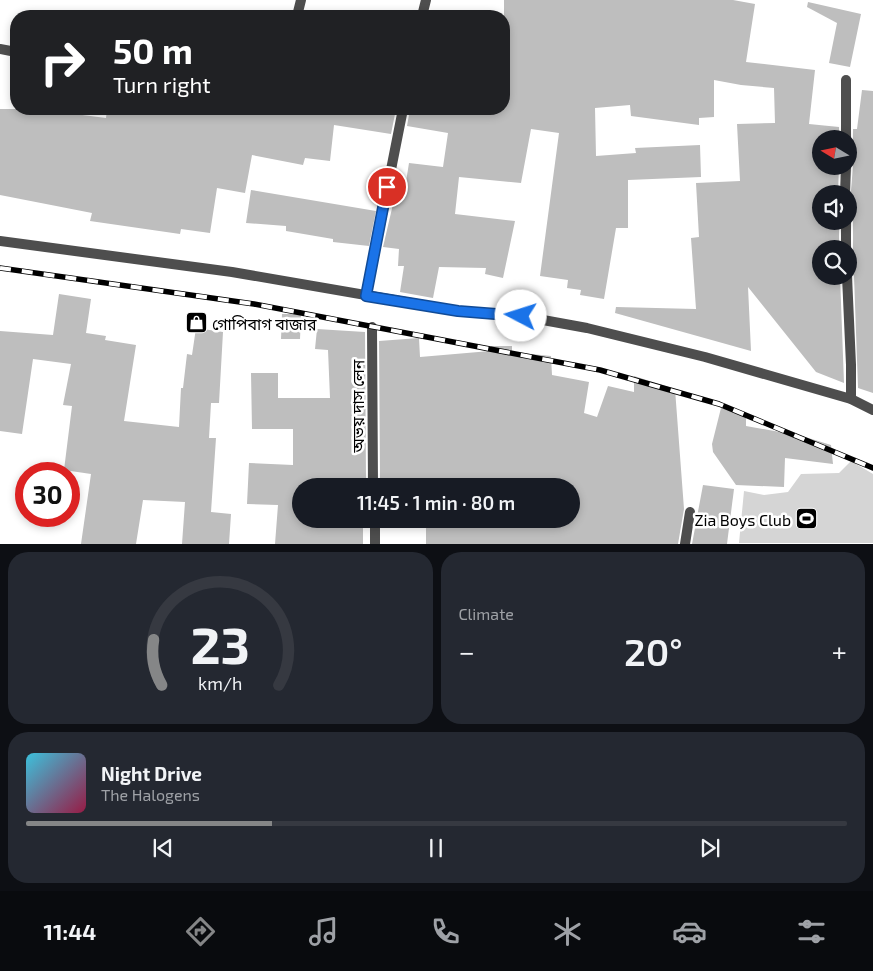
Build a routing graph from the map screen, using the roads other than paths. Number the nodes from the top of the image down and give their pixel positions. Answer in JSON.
{"nodes":[{"id":1,"x":846,"y":80,"type":"dead end"},
{"id":2,"x":402,"y":115,"type":"edge"},
{"id":3,"x":846,"y":130,"type":"edge"},
{"id":4,"x":0,"y":241,"type":"edge"},
{"id":5,"x":847,"y":285,"type":"edge"},
{"id":6,"x":366,"y":296,"type":"junction"},
{"id":7,"x":372,"y":327,"type":"dead end"},
{"id":8,"x":851,"y":399,"type":"junction"},
{"id":9,"x":873,"y":410,"type":"edge"},
{"id":10,"x":373,"y":478,"type":"edge"},
{"id":11,"x":690,"y":512,"type":"dead end"},
{"id":12,"x":375,"y":528,"type":"edge"},
{"id":13,"x":376,"y":544,"type":"edge"},
{"id":14,"x":685,"y":544,"type":"edge"}],
"edges":[{"from":1,"to":3,"type":"street"},
{"from":2,"to":6,"type":"street"},
{"from":4,"to":6,"type":"street"},
{"from":5,"to":8,"type":"street"},
{"from":6,"to":8,"type":"street"},
{"from":7,"to":10,"type":"street","name":"অভয় দাস লেন"},
{"from":8,"to":9,"type":"street"},
{"from":11,"to":14,"type":"street"},
{"from":12,"to":13,"type":"street"}]}
